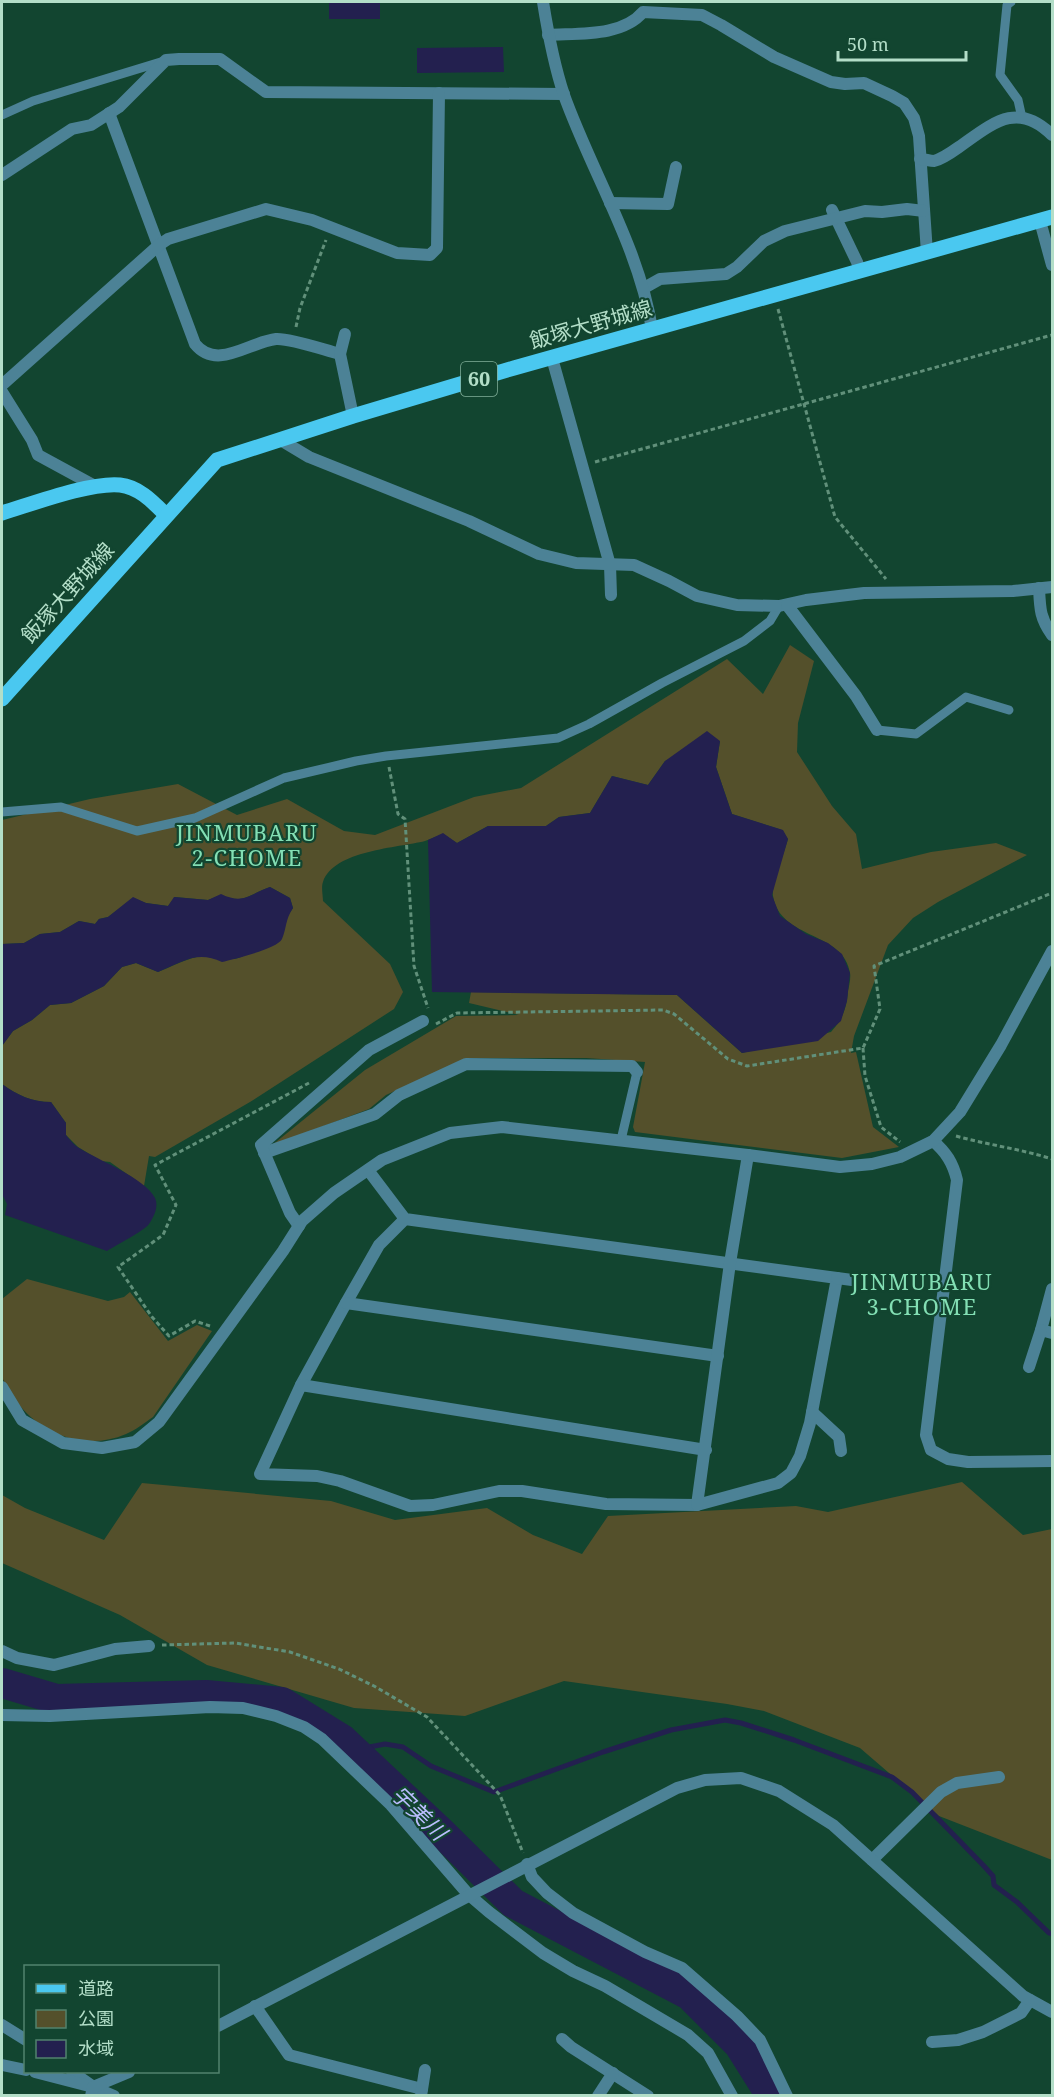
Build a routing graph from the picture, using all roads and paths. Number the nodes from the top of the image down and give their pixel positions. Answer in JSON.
{"nodes":[{"id":1,"x":543,"y":2,"type":"edge"},
{"id":2,"x":1011,"y":2,"type":"edge"},
{"id":3,"x":642,"y":7,"type":"edge"},
{"id":4,"x":548,"y":35,"type":"junction"},
{"id":5,"x":166,"y":60,"type":"junction"},
{"id":6,"x":438,"y":93,"type":"junction"},
{"id":7,"x":564,"y":94,"type":"junction"},
{"id":8,"x":110,"y":113,"type":"junction"},
{"id":9,"x":2,"y":115,"type":"edge"},
{"id":10,"x":1022,"y":118,"type":"junction"},
{"id":11,"x":1053,"y":135,"type":"edge"},
{"id":12,"x":920,"y":159,"type":"junction"},
{"id":13,"x":676,"y":167,"type":"dead end"},
{"id":14,"x":2,"y":176,"type":"edge"},
{"id":15,"x":610,"y":203,"type":"junction"},
{"id":16,"x":924,"y":211,"type":"junction"},
{"id":17,"x":834,"y":214,"type":"junction"},
{"id":18,"x":1046,"y":219,"type":"edge"},
{"id":19,"x":330,"y":227,"type":"junction"},
{"id":20,"x":159,"y":244,"type":"junction"},
{"id":21,"x":927,"y":253,"type":"junction"},
{"id":22,"x":1053,"y":265,"type":"edge"},
{"id":23,"x":860,"y":272,"type":"junction"},
{"id":24,"x":644,"y":288,"type":"junction"},
{"id":25,"x":774,"y":295,"type":"junction"},
{"id":26,"x":652,"y":329,"type":"junction"},
{"id":27,"x":345,"y":334,"type":"dead end"},
{"id":28,"x":1053,"y":335,"type":"edge"},
{"id":29,"x":294,"y":342,"type":"junction"},
{"id":30,"x":340,"y":354,"type":"junction"},
{"id":31,"x":552,"y":358,"type":"junction"},
{"id":32,"x":2,"y":386,"type":"edge"},
{"id":33,"x":2,"y":392,"type":"edge"},
{"id":34,"x":805,"y":404,"type":"junction"},
{"id":35,"x":353,"y":416,"type":"junction"},
{"id":36,"x":279,"y":439,"type":"junction"},
{"id":37,"x":582,"y":465,"type":"junction"},
{"id":38,"x":95,"y":486,"type":"junction"},
{"id":39,"x":2,"y":513,"type":"edge"},
{"id":40,"x":166,"y":515,"type":"junction"},
{"id":41,"x":610,"y":565,"type":"junction"},
{"id":42,"x":1053,"y":587,"type":"edge"},
{"id":43,"x":1039,"y":588,"type":"junction"},
{"id":44,"x":897,"y":593,"type":"junction"},
{"id":45,"x":611,"y":595,"type":"dead end"},
{"id":46,"x":783,"y":606,"type":"junction"},
{"id":47,"x":1053,"y":635,"type":"edge"},
{"id":48,"x":2,"y":699,"type":"edge"},
{"id":49,"x":1010,"y":710,"type":"dead end"},
{"id":50,"x":877,"y":730,"type":"joint"},
{"id":51,"x":386,"y":756,"type":"junction"},
{"id":52,"x":2,"y":812,"type":"edge"},
{"id":53,"x":1053,"y":893,"type":"edge"},
{"id":54,"x":1053,"y":951,"type":"edge"},
{"id":55,"x":425,"y":1024,"type":"junction"},
{"id":56,"x":863,"y":1048,"type":"junction"},
{"id":57,"x":637,"y":1072,"type":"joint"},
{"id":58,"x":318,"y":1078,"type":"dead end"},
{"id":59,"x":943,"y":1131,"type":"junction"},
{"id":60,"x":621,"y":1140,"type":"junction"},
{"id":61,"x":933,"y":1141,"type":"junction"},
{"id":62,"x":909,"y":1152,"type":"junction"},
{"id":63,"x":264,"y":1153,"type":"junction"},
{"id":64,"x":748,"y":1155,"type":"junction"},
{"id":65,"x":1053,"y":1159,"type":"edge"},
{"id":66,"x":368,"y":1170,"type":"junction"},
{"id":67,"x":405,"y":1219,"type":"junction"},
{"id":68,"x":299,"y":1226,"type":"junction"},
{"id":69,"x":730,"y":1263,"type":"junction"},
{"id":70,"x":837,"y":1278,"type":"junction"},
{"id":71,"x":852,"y":1280,"type":"dead end"},
{"id":72,"x":1053,"y":1289,"type":"edge"},
{"id":73,"x":346,"y":1303,"type":"junction"},
{"id":74,"x":1047,"y":1331,"type":"edge"},
{"id":75,"x":223,"y":1334,"type":"junction"},
{"id":76,"x":718,"y":1356,"type":"junction"},
{"id":77,"x":1029,"y":1367,"type":"dead end"},
{"id":78,"x":301,"y":1385,"type":"junction"},
{"id":79,"x":2,"y":1387,"type":"edge"},
{"id":80,"x":812,"y":1412,"type":"junction"},
{"id":81,"x":706,"y":1450,"type":"junction"},
{"id":82,"x":841,"y":1451,"type":"dead end"},
{"id":83,"x":1053,"y":1461,"type":"edge"},
{"id":84,"x":697,"y":1505,"type":"junction"},
{"id":85,"x":149,"y":1646,"type":"joint"},
{"id":86,"x":2,"y":1651,"type":"edge"},
{"id":87,"x":2,"y":1715,"type":"edge"},
{"id":88,"x":999,"y":1777,"type":"dead end"},
{"id":89,"x":872,"y":1860,"type":"junction"},
{"id":90,"x":524,"y":1865,"type":"junction"},
{"id":91,"x":472,"y":1892,"type":"junction"},
{"id":92,"x":1030,"y":2000,"type":"junction"},
{"id":93,"x":255,"y":2006,"type":"junction"},
{"id":94,"x":1053,"y":2012,"type":"edge"},
{"id":95,"x":2,"y":2025,"type":"edge"},
{"id":96,"x":219,"y":2025,"type":"edge"},
{"id":97,"x":562,"y":2038,"type":"dead end"},
{"id":98,"x":24,"y":2039,"type":"edge"},
{"id":99,"x":932,"y":2042,"type":"dead end"},
{"id":100,"x":2,"y":2065,"type":"edge"},
{"id":101,"x":24,"y":2070,"type":"edge"},
{"id":102,"x":425,"y":2070,"type":"dead end"},
{"id":103,"x":38,"y":2073,"type":"edge"},
{"id":104,"x":73,"y":2073,"type":"edge"},
{"id":105,"x":127,"y":2073,"type":"edge"},
{"id":106,"x":613,"y":2073,"type":"junction"},
{"id":107,"x":92,"y":2091,"type":"edge"},
{"id":108,"x":421,"y":2092,"type":"edge"},
{"id":109,"x":114,"y":2096,"type":"edge"},
{"id":110,"x":598,"y":2096,"type":"edge"},
{"id":111,"x":648,"y":2096,"type":"edge"},
{"id":112,"x":732,"y":2096,"type":"edge"},
{"id":113,"x":788,"y":2096,"type":"edge"}],
"edges":[{"from":1,"to":4,"type":"street"},
{"from":2,"to":10,"type":"lane"},
{"from":3,"to":4,"type":"street"},
{"from":3,"to":12,"type":"street"},
{"from":4,"to":7,"type":"street"},
{"from":5,"to":6,"type":"street"},
{"from":5,"to":8,"type":"street"},
{"from":5,"to":9,"type":"lane"},
{"from":6,"to":7,"type":"street"},
{"from":6,"to":19,"type":"street"},
{"from":7,"to":15,"type":"street"},
{"from":8,"to":14,"type":"street"},
{"from":8,"to":20,"type":"street"},
{"from":10,"to":11,"type":"street"},
{"from":10,"to":12,"type":"street"},
{"from":12,"to":16,"type":"street"},
{"from":13,"to":15,"type":"street"},
{"from":15,"to":24,"type":"street"},
{"from":16,"to":17,"type":"street"},
{"from":16,"to":21,"type":"street"},
{"from":17,"to":23,"type":"street"},
{"from":17,"to":24,"type":"street"},
{"from":18,"to":21,"type":"main road","name":"飯塚大野城線","number":"60"},
{"from":18,"to":22,"type":"street"},
{"from":19,"to":20,"type":"street"},
{"from":19,"to":29,"type":"path"},
{"from":20,"to":29,"type":"street"},
{"from":20,"to":32,"type":"street"},
{"from":21,"to":23,"type":"main road","name":"飯塚大野城線","number":"60"},
{"from":23,"to":25,"type":"main road","name":"飯塚大野城線","number":"60"},
{"from":24,"to":26,"type":"street"},
{"from":25,"to":26,"type":"main road","name":"飯塚大野城線","number":"60"},
{"from":25,"to":34,"type":"path"},
{"from":26,"to":31,"type":"main road","name":"飯塚大野城線","number":"60"},
{"from":27,"to":30,"type":"street"},
{"from":28,"to":34,"type":"path"},
{"from":29,"to":30,"type":"street"},
{"from":30,"to":35,"type":"street"},
{"from":31,"to":35,"type":"main road","name":"飯塚大野城線","number":"60"},
{"from":31,"to":37,"type":"street"},
{"from":33,"to":38,"type":"street"},
{"from":34,"to":37,"type":"path"},
{"from":34,"to":44,"type":"path"},
{"from":35,"to":36,"type":"main road","name":"飯塚大野城線","number":"60"},
{"from":36,"to":40,"type":"main road","name":"飯塚大野城線","number":"60"},
{"from":36,"to":41,"type":"street"},
{"from":37,"to":41,"type":"street"},
{"from":38,"to":39,"type":"main road"},
{"from":38,"to":40,"type":"main road"},
{"from":40,"to":48,"type":"main road","name":"飯塚大野城線","number":"60"},
{"from":41,"to":45,"type":"street"},
{"from":41,"to":46,"type":"street"},
{"from":42,"to":43,"type":"street"},
{"from":43,"to":44,"type":"street"},
{"from":43,"to":47,"type":"street"},
{"from":44,"to":46,"type":"street"},
{"from":46,"to":50,"type":"street"},
{"from":46,"to":51,"type":"lane"},
{"from":49,"to":50,"type":"lane"},
{"from":51,"to":52,"type":"lane"},
{"from":51,"to":55,"type":"path"},
{"from":53,"to":56,"type":"path"},
{"from":54,"to":59,"type":"street"},
{"from":55,"to":56,"type":"path"},
{"from":55,"to":63,"type":"street"},
{"from":56,"to":62,"type":"path"},
{"from":57,"to":60,"type":"lane"},
{"from":57,"to":63,"type":"street"},
{"from":58,"to":75,"type":"path"},
{"from":59,"to":61,"type":"street"},
{"from":59,"to":65,"type":"path"},
{"from":60,"to":64,"type":"street"},
{"from":60,"to":66,"type":"street"},
{"from":61,"to":62,"type":"street"},
{"from":61,"to":83,"type":"street"},
{"from":62,"to":64,"type":"street"},
{"from":63,"to":68,"type":"street"},
{"from":64,"to":69,"type":"street"},
{"from":66,"to":67,"type":"street"},
{"from":66,"to":68,"type":"street"},
{"from":67,"to":69,"type":"street"},
{"from":67,"to":73,"type":"street"},
{"from":68,"to":75,"type":"street"},
{"from":69,"to":70,"type":"street"},
{"from":69,"to":76,"type":"street"},
{"from":70,"to":71,"type":"street"},
{"from":70,"to":80,"type":"street"},
{"from":72,"to":74,"type":"street"},
{"from":73,"to":76,"type":"street"},
{"from":73,"to":78,"type":"street"},
{"from":74,"to":77,"type":"street"},
{"from":75,"to":79,"type":"street"},
{"from":76,"to":81,"type":"street"},
{"from":78,"to":81,"type":"street"},
{"from":78,"to":84,"type":"street"},
{"from":80,"to":82,"type":"street"},
{"from":80,"to":84,"type":"street"},
{"from":81,"to":84,"type":"street"},
{"from":85,"to":86,"type":"street"},
{"from":85,"to":90,"type":"path"},
{"from":87,"to":91,"type":"street"},
{"from":88,"to":89,"type":"street"},
{"from":89,"to":90,"type":"street"},
{"from":89,"to":92,"type":"street"},
{"from":90,"to":91,"type":"street"},
{"from":90,"to":113,"type":"street"},
{"from":91,"to":93,"type":"street"},
{"from":91,"to":112,"type":"street"},
{"from":92,"to":94,"type":"street"},
{"from":92,"to":99,"type":"street"},
{"from":93,"to":96,"type":"street"},
{"from":93,"to":108,"type":"street"},
{"from":95,"to":98,"type":"street"},
{"from":97,"to":106,"type":"street"},
{"from":100,"to":101,"type":"street"},
{"from":102,"to":108,"type":"street"},
{"from":103,"to":107,"type":"street"},
{"from":104,"to":107,"type":"street"},
{"from":105,"to":107,"type":"street"},
{"from":106,"to":110,"type":"street"},
{"from":106,"to":111,"type":"street"},
{"from":107,"to":109,"type":"street"}]}
